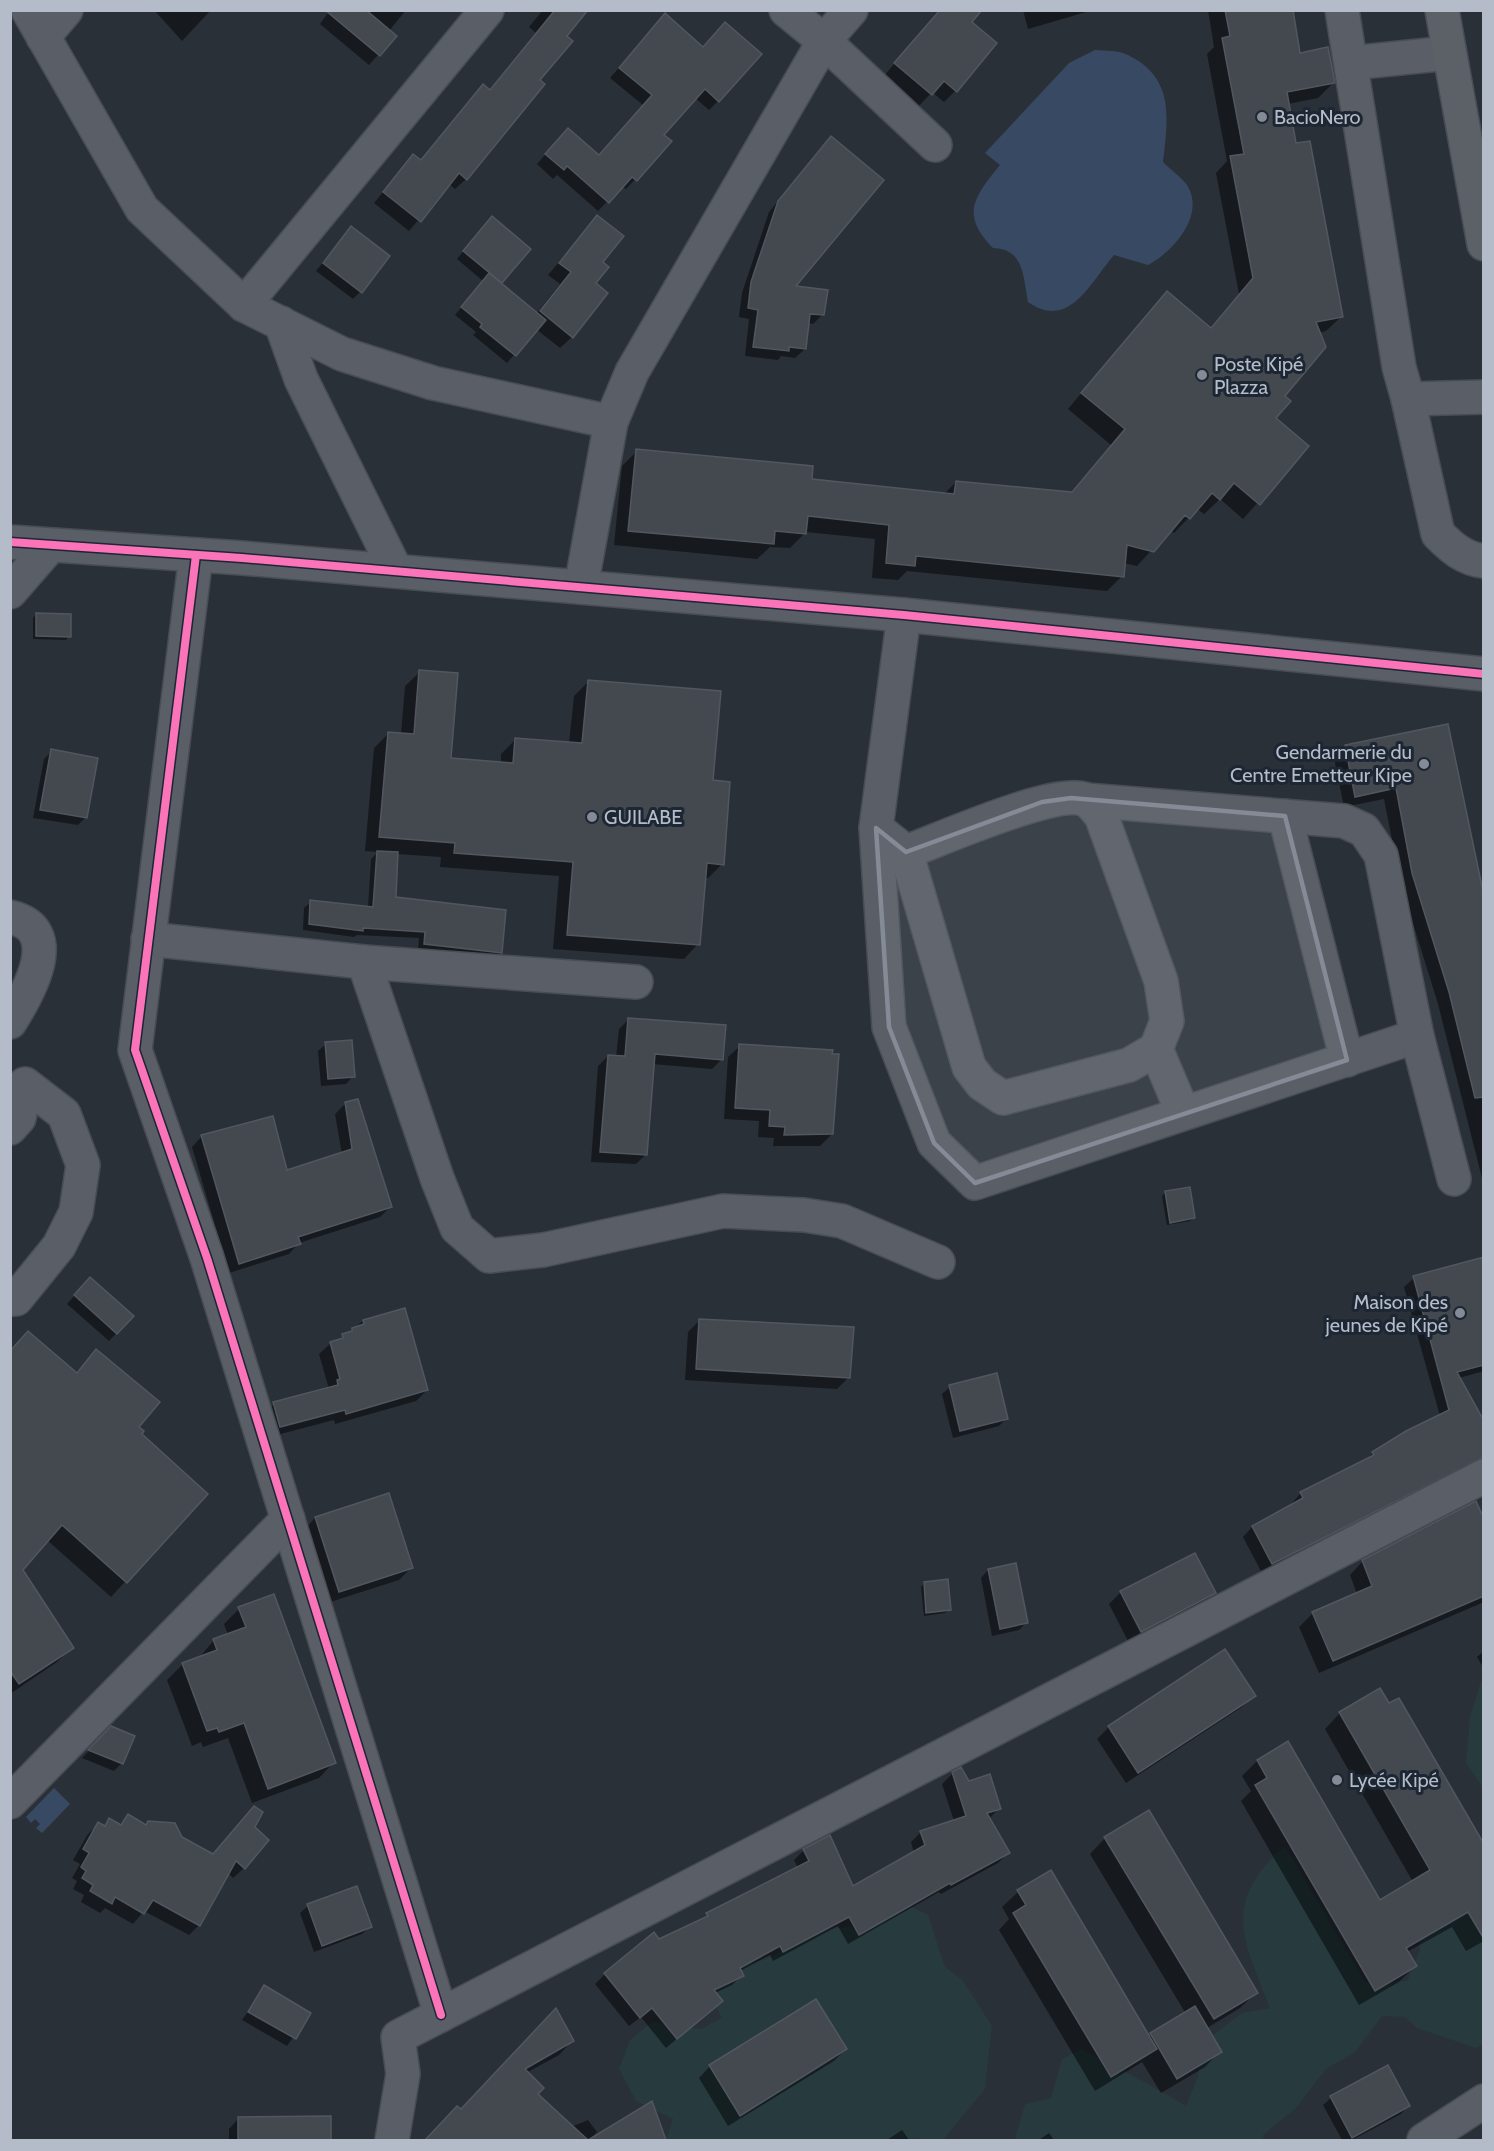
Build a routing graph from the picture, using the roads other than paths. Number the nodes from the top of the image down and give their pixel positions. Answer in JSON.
{"nodes":[{"id":1,"x":66,"y":10,"type":"edge"},
{"id":2,"x":487,"y":10,"type":"edge"},
{"id":3,"x":786,"y":10,"type":"edge"},
{"id":4,"x":851,"y":10,"type":"edge"},
{"id":5,"x":1342,"y":10,"type":"edge"},
{"id":6,"x":1442,"y":10,"type":"edge"},
{"id":7,"x":36,"y":24,"type":"edge"},
{"id":8,"x":824,"y":41,"type":"junction"},
{"id":9,"x":1449,"y":53,"type":"junction"},
{"id":10,"x":1351,"y":63,"type":"junction"},
{"id":11,"x":935,"y":145,"type":"dead end"},
{"id":12,"x":1484,"y":244,"type":"edge"},
{"id":13,"x":244,"y":305,"type":"junction"},
{"id":14,"x":280,"y":323,"type":"junction"},
{"id":15,"x":1484,"y":397,"type":"edge"},
{"id":16,"x":1408,"y":399,"type":"junction"},
{"id":17,"x":611,"y":422,"type":"junction"},
{"id":18,"x":22,"y":547,"type":"edge"},
{"id":19,"x":196,"y":555,"type":"junction"},
{"id":20,"x":1484,"y":561,"type":"edge"},
{"id":21,"x":396,"y":571,"type":"junction"},
{"id":22,"x":581,"y":587,"type":"junction"},
{"id":23,"x":10,"y":592,"type":"edge"},
{"id":24,"x":904,"y":615,"type":"junction"},
{"id":25,"x":1484,"y":674,"type":"edge"},
{"id":26,"x":1086,"y":800,"type":"junction"},
{"id":27,"x":1285,"y":816,"type":"junction"},
{"id":28,"x":876,"y":828,"type":"junction"},
{"id":29,"x":906,"y":852,"type":"junction"},
{"id":30,"x":10,"y":917,"type":"edge"},
{"id":31,"x":148,"y":939,"type":"junction"},
{"id":32,"x":364,"y":962,"type":"junction"},
{"id":33,"x":636,"y":982,"type":"dead end"},
{"id":34,"x":10,"y":1022,"type":"edge"},
{"id":35,"x":1417,"y":1036,"type":"junction"},
{"id":36,"x":1156,"y":1049,"type":"junction"},
{"id":37,"x":1347,"y":1060,"type":"junction"},
{"id":38,"x":18,"y":1072,"type":"edge"},
{"id":39,"x":1183,"y":1113,"type":"junction"},
{"id":40,"x":10,"y":1128,"type":"edge"},
{"id":41,"x":1454,"y":1179,"type":"dead end"},
{"id":42,"x":938,"y":1262,"type":"dead end"},
{"id":43,"x":10,"y":1299,"type":"edge"},
{"id":44,"x":1484,"y":1476,"type":"edge"},
{"id":45,"x":288,"y":1519,"type":"junction"},
{"id":46,"x":10,"y":1802,"type":"edge"},
{"id":47,"x":441,"y":2015,"type":"junction"},
{"id":48,"x":1484,"y":2101,"type":"edge"},
{"id":49,"x":393,"y":2140,"type":"edge"},
{"id":50,"x":1424,"y":2140,"type":"edge"}],
"edges":[{"from":1,"to":7,"type":"street"},
{"from":2,"to":13,"type":"street"},
{"from":3,"to":8,"type":"street"},
{"from":4,"to":8,"type":"street"},
{"from":5,"to":10,"type":"street"},
{"from":6,"to":9,"type":"main road"},
{"from":7,"to":13,"type":"street"},
{"from":8,"to":11,"type":"street"},
{"from":8,"to":17,"type":"street"},
{"from":9,"to":10,"type":"street"},
{"from":9,"to":12,"type":"main road"},
{"from":10,"to":16,"type":"street"},
{"from":13,"to":14,"type":"street"},
{"from":14,"to":17,"type":"street"},
{"from":14,"to":21,"type":"street"},
{"from":15,"to":16,"type":"street"},
{"from":16,"to":20,"type":"street"},
{"from":17,"to":22,"type":"street"},
{"from":18,"to":19,"type":"street"},
{"from":18,"to":23,"type":"street"},
{"from":19,"to":21,"type":"street"},
{"from":19,"to":31,"type":"street"},
{"from":21,"to":22,"type":"street"},
{"from":22,"to":24,"type":"street"},
{"from":24,"to":25,"type":"street"},
{"from":24,"to":28,"type":"street"},
{"from":26,"to":27,"type":"street"},
{"from":26,"to":29,"type":"street"},
{"from":26,"to":36,"type":"street"},
{"from":27,"to":35,"type":"street"},
{"from":27,"to":37,"type":"street"},
{"from":28,"to":29,"type":"street"},
{"from":28,"to":39,"type":"street"},
{"from":29,"to":36,"type":"street"},
{"from":30,"to":34,"type":"street"},
{"from":31,"to":32,"type":"street"},
{"from":31,"to":45,"type":"street"},
{"from":32,"to":33,"type":"street"},
{"from":32,"to":42,"type":"street"},
{"from":35,"to":37,"type":"street"},
{"from":35,"to":41,"type":"street"},
{"from":36,"to":39,"type":"street"},
{"from":37,"to":39,"type":"street"},
{"from":38,"to":40,"type":"street"},
{"from":38,"to":43,"type":"street"},
{"from":44,"to":47,"type":"street"},
{"from":45,"to":46,"type":"street"},
{"from":45,"to":47,"type":"street"},
{"from":47,"to":49,"type":"street"},
{"from":48,"to":50,"type":"street"}]}
